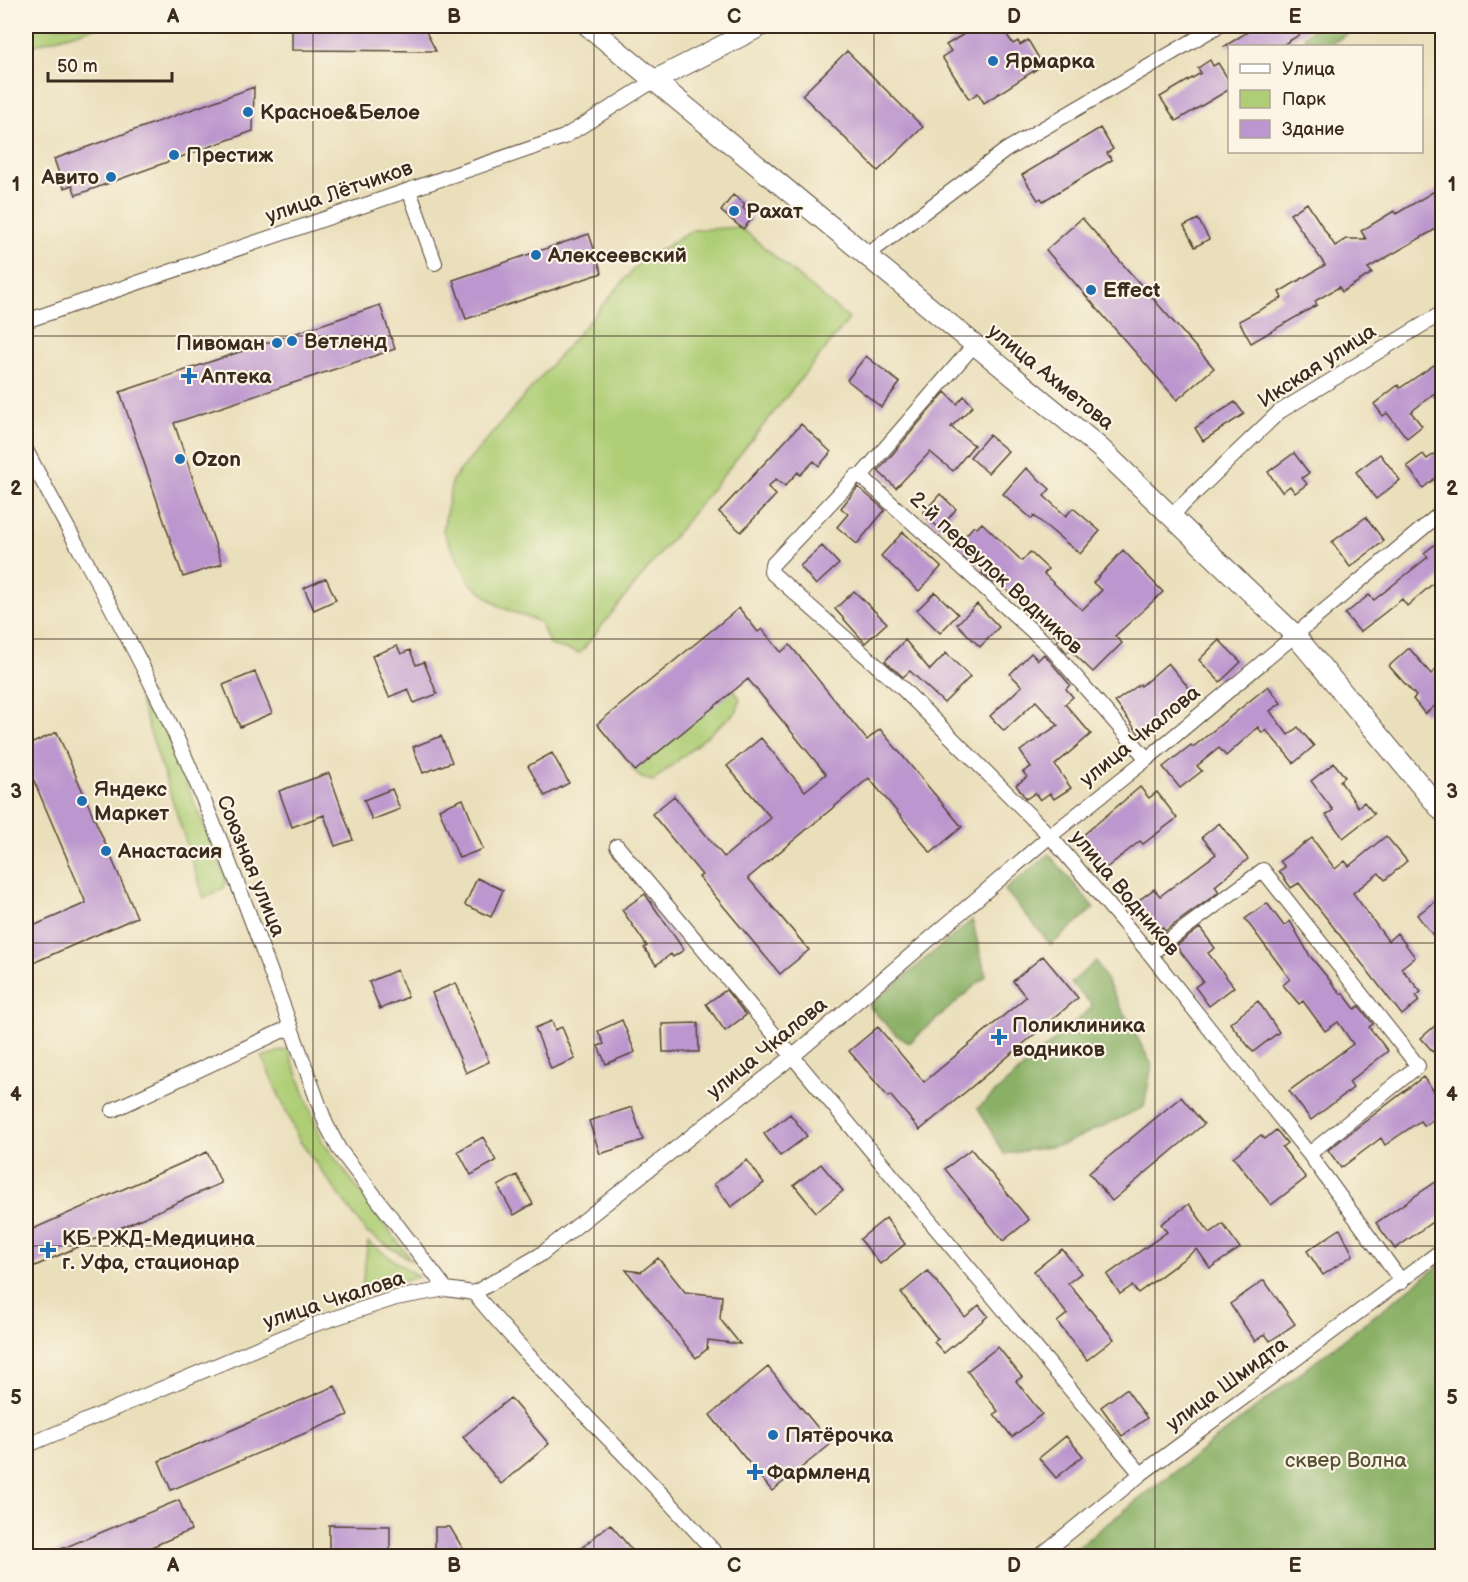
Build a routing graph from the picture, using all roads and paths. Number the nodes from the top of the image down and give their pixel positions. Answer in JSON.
{"nodes":[{"id":1,"x":588,"y":26,"type":"edge"},
{"id":2,"x":761,"y":26,"type":"edge"},
{"id":3,"x":1218,"y":26,"type":"edge"},
{"id":4,"x":655,"y":80,"type":"junction"},
{"id":5,"x":409,"y":190,"type":"junction"},
{"id":6,"x":867,"y":255,"type":"junction"},
{"id":7,"x":435,"y":263,"type":"dead end"},
{"id":8,"x":1443,"y":313,"type":"edge"},
{"id":9,"x":26,"y":321,"type":"edge"},
{"id":10,"x":974,"y":345,"type":"junction"},
{"id":11,"x":26,"y":450,"type":"edge"},
{"id":12,"x":861,"y":476,"type":"junction"},
{"id":13,"x":1443,"y":512,"type":"edge"},
{"id":14,"x":1171,"y":516,"type":"junction"},
{"id":15,"x":1294,"y":634,"type":"junction"},
{"id":16,"x":1147,"y":759,"type":"junction"},
{"id":17,"x":1443,"y":811,"type":"edge"},
{"id":18,"x":1050,"y":836,"type":"junction"},
{"id":19,"x":617,"y":846,"type":"dead end"},
{"id":20,"x":1150,"y":954,"type":"junction"},
{"id":21,"x":291,"y":1027,"type":"junction"},
{"id":22,"x":792,"y":1057,"type":"junction"},
{"id":23,"x":113,"y":1110,"type":"dead end"},
{"id":24,"x":1309,"y":1154,"type":"junction"},
{"id":25,"x":1443,"y":1250,"type":"edge"},
{"id":26,"x":1402,"y":1282,"type":"junction"},
{"id":27,"x":446,"y":1289,"type":"junction"},
{"id":28,"x":474,"y":1293,"type":"junction"},
{"id":29,"x":26,"y":1446,"type":"edge"},
{"id":30,"x":1141,"y":1474,"type":"junction"},
{"id":31,"x":718,"y":1557,"type":"edge"},
{"id":32,"x":1041,"y":1557,"type":"edge"}],
"edges":[{"from":1,"to":4,"type":"main road","name":"улица Ахметова"},
{"from":2,"to":4,"type":"main road"},
{"from":3,"to":6,"type":"street"},
{"from":4,"to":5,"type":"street","name":"улица Лётчиков"},
{"from":4,"to":6,"type":"main road","name":"улица Ахметова"},
{"from":5,"to":7,"type":"street"},
{"from":5,"to":9,"type":"street","name":"улица Лётчиков"},
{"from":6,"to":10,"type":"main road","name":"улица Ахметова"},
{"from":8,"to":14,"type":"street","name":"Икская улица"},
{"from":10,"to":12,"type":"street"},
{"from":10,"to":14,"type":"main road","name":"улица Ахметова"},
{"from":11,"to":21,"type":"street","name":"Союзная улица"},
{"from":12,"to":16,"type":"street","name":"2-й переулок Водников"},
{"from":12,"to":18,"type":"street","name":"улица Водников"},
{"from":13,"to":15,"type":"street","name":"улица Чкалова"},
{"from":14,"to":15,"type":"main road","name":"улица Ахметова"},
{"from":15,"to":16,"type":"street","name":"улица Чкалова"},
{"from":15,"to":17,"type":"main road","name":"улица Ахметова"},
{"from":16,"to":18,"type":"street","name":"улица Чкалова"},
{"from":18,"to":20,"type":"street","name":"улица Водников"},
{"from":18,"to":22,"type":"street","name":"улица Чкалова"},
{"from":19,"to":22,"type":"street"},
{"from":20,"to":24,"type":"street","name":"улица Водников"},
{"from":20,"to":24,"type":"street"},
{"from":21,"to":23,"type":"street"},
{"from":21,"to":27,"type":"street","name":"Союзная улица"},
{"from":22,"to":28,"type":"street","name":"улица Чкалова"},
{"from":22,"to":30,"type":"street"},
{"from":24,"to":26,"type":"street","name":"улица Водников"},
{"from":25,"to":26,"type":"street","name":"улица Шмидта"},
{"from":26,"to":30,"type":"street","name":"улица Шмидта"},
{"from":27,"to":28,"type":"street","name":"улица Чкалова"},
{"from":27,"to":29,"type":"street","name":"улица Чкалова"},
{"from":28,"to":31,"type":"street"},
{"from":30,"to":32,"type":"street","name":"улица Шмидта"}]}
